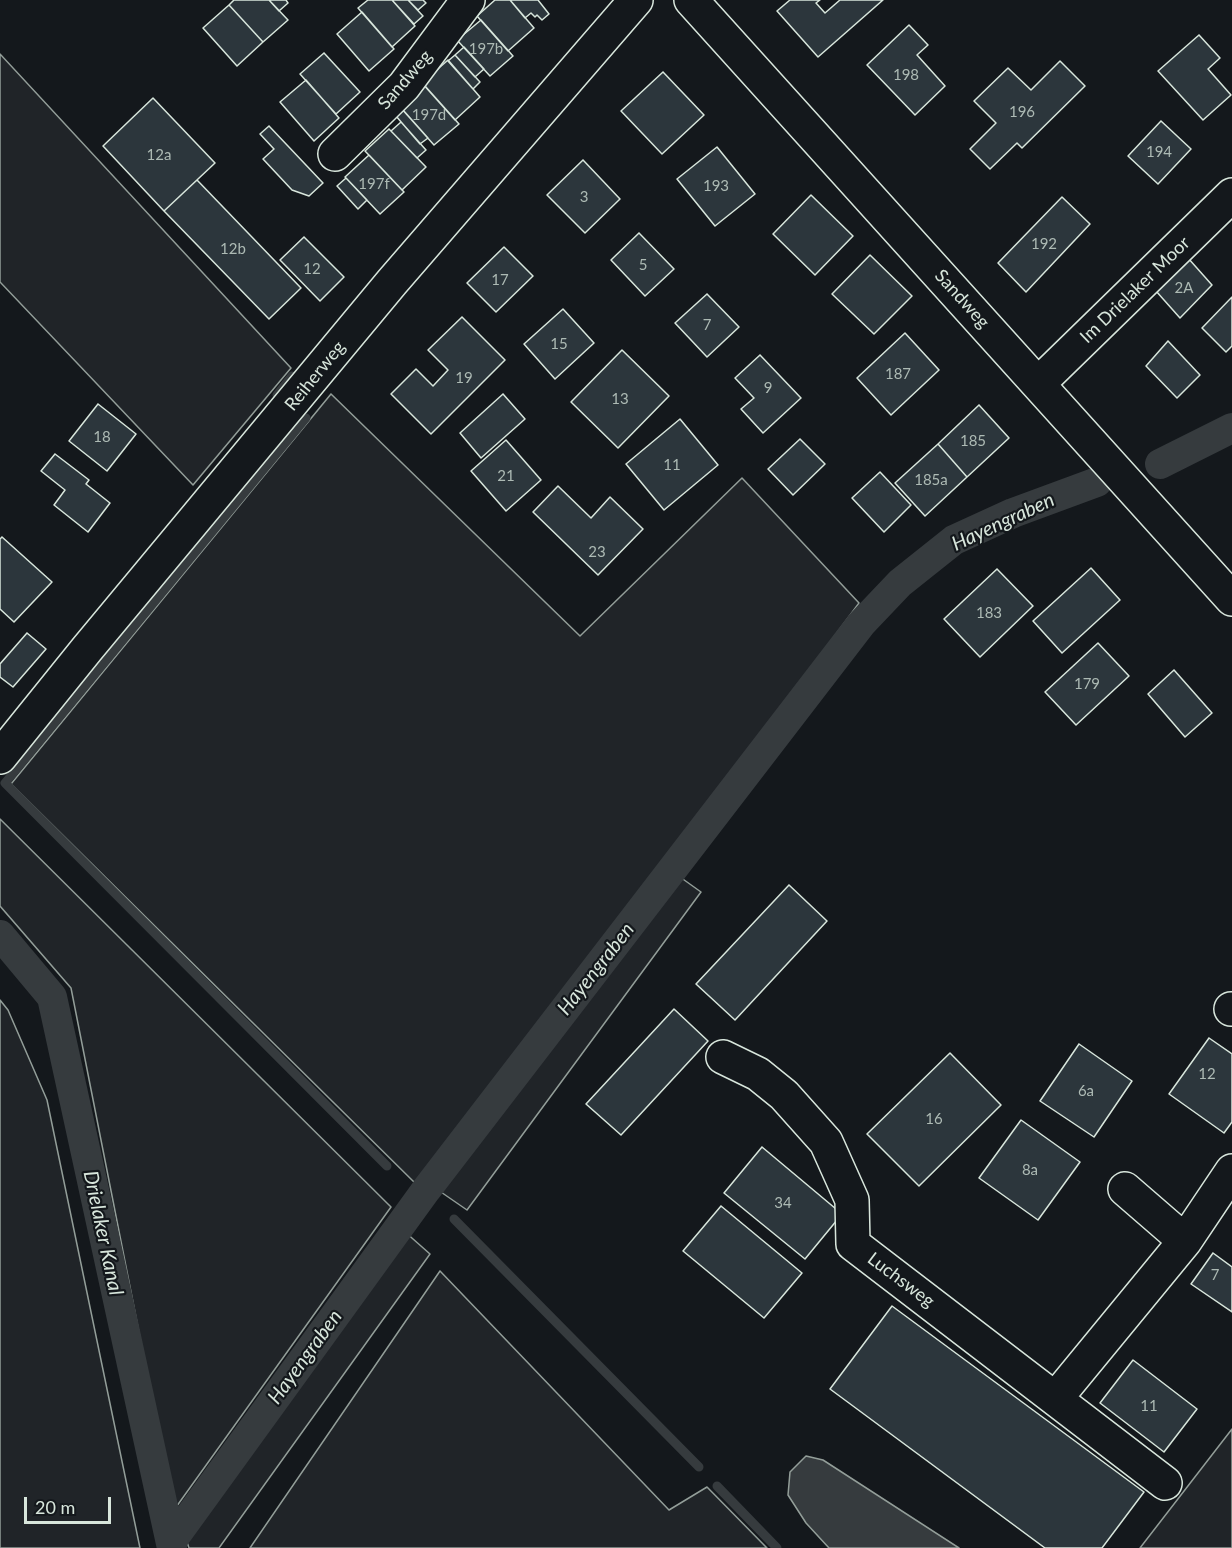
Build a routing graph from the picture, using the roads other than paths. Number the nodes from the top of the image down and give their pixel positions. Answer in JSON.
{"nodes":[{"id":1,"x":468,"y":0,"type":"edge"},
{"id":2,"x":636,"y":0,"type":"edge"},
{"id":3,"x":691,"y":0,"type":"edge"},
{"id":4,"x":335,"y":154,"type":"dead end"},
{"id":5,"x":1232,"y":195,"type":"edge"},
{"id":6,"x":1038,"y":384,"type":"junction"},
{"id":7,"x":1232,"y":599,"type":"edge"},
{"id":8,"x":0,"y":757,"type":"edge"},
{"id":9,"x":723,"y":1057,"type":"dead end"},
{"id":10,"x":1232,"y":1171,"type":"edge"},
{"id":11,"x":1125,"y":1189,"type":"dead end"},
{"id":12,"x":1185,"y":1241,"type":"junction"},
{"id":13,"x":1056,"y":1398,"type":"junction"},
{"id":14,"x":1165,"y":1483,"type":"dead end"}],
"edges":[{"from":1,"to":4,"type":"street","name":"Sandweg"},
{"from":2,"to":8,"type":"street","name":"Reiherweg"},
{"from":3,"to":6,"type":"street","name":"Sandweg"},
{"from":5,"to":6,"type":"street","name":"Im Drielaker Moor"},
{"from":6,"to":7,"type":"street","name":"Sandweg"},
{"from":9,"to":13,"type":"street","name":"Luchsweg"},
{"from":10,"to":12,"type":"street"},
{"from":11,"to":12,"type":"street"},
{"from":12,"to":13,"type":"street"},
{"from":13,"to":14,"type":"street","name":"Luchsweg"}]}
